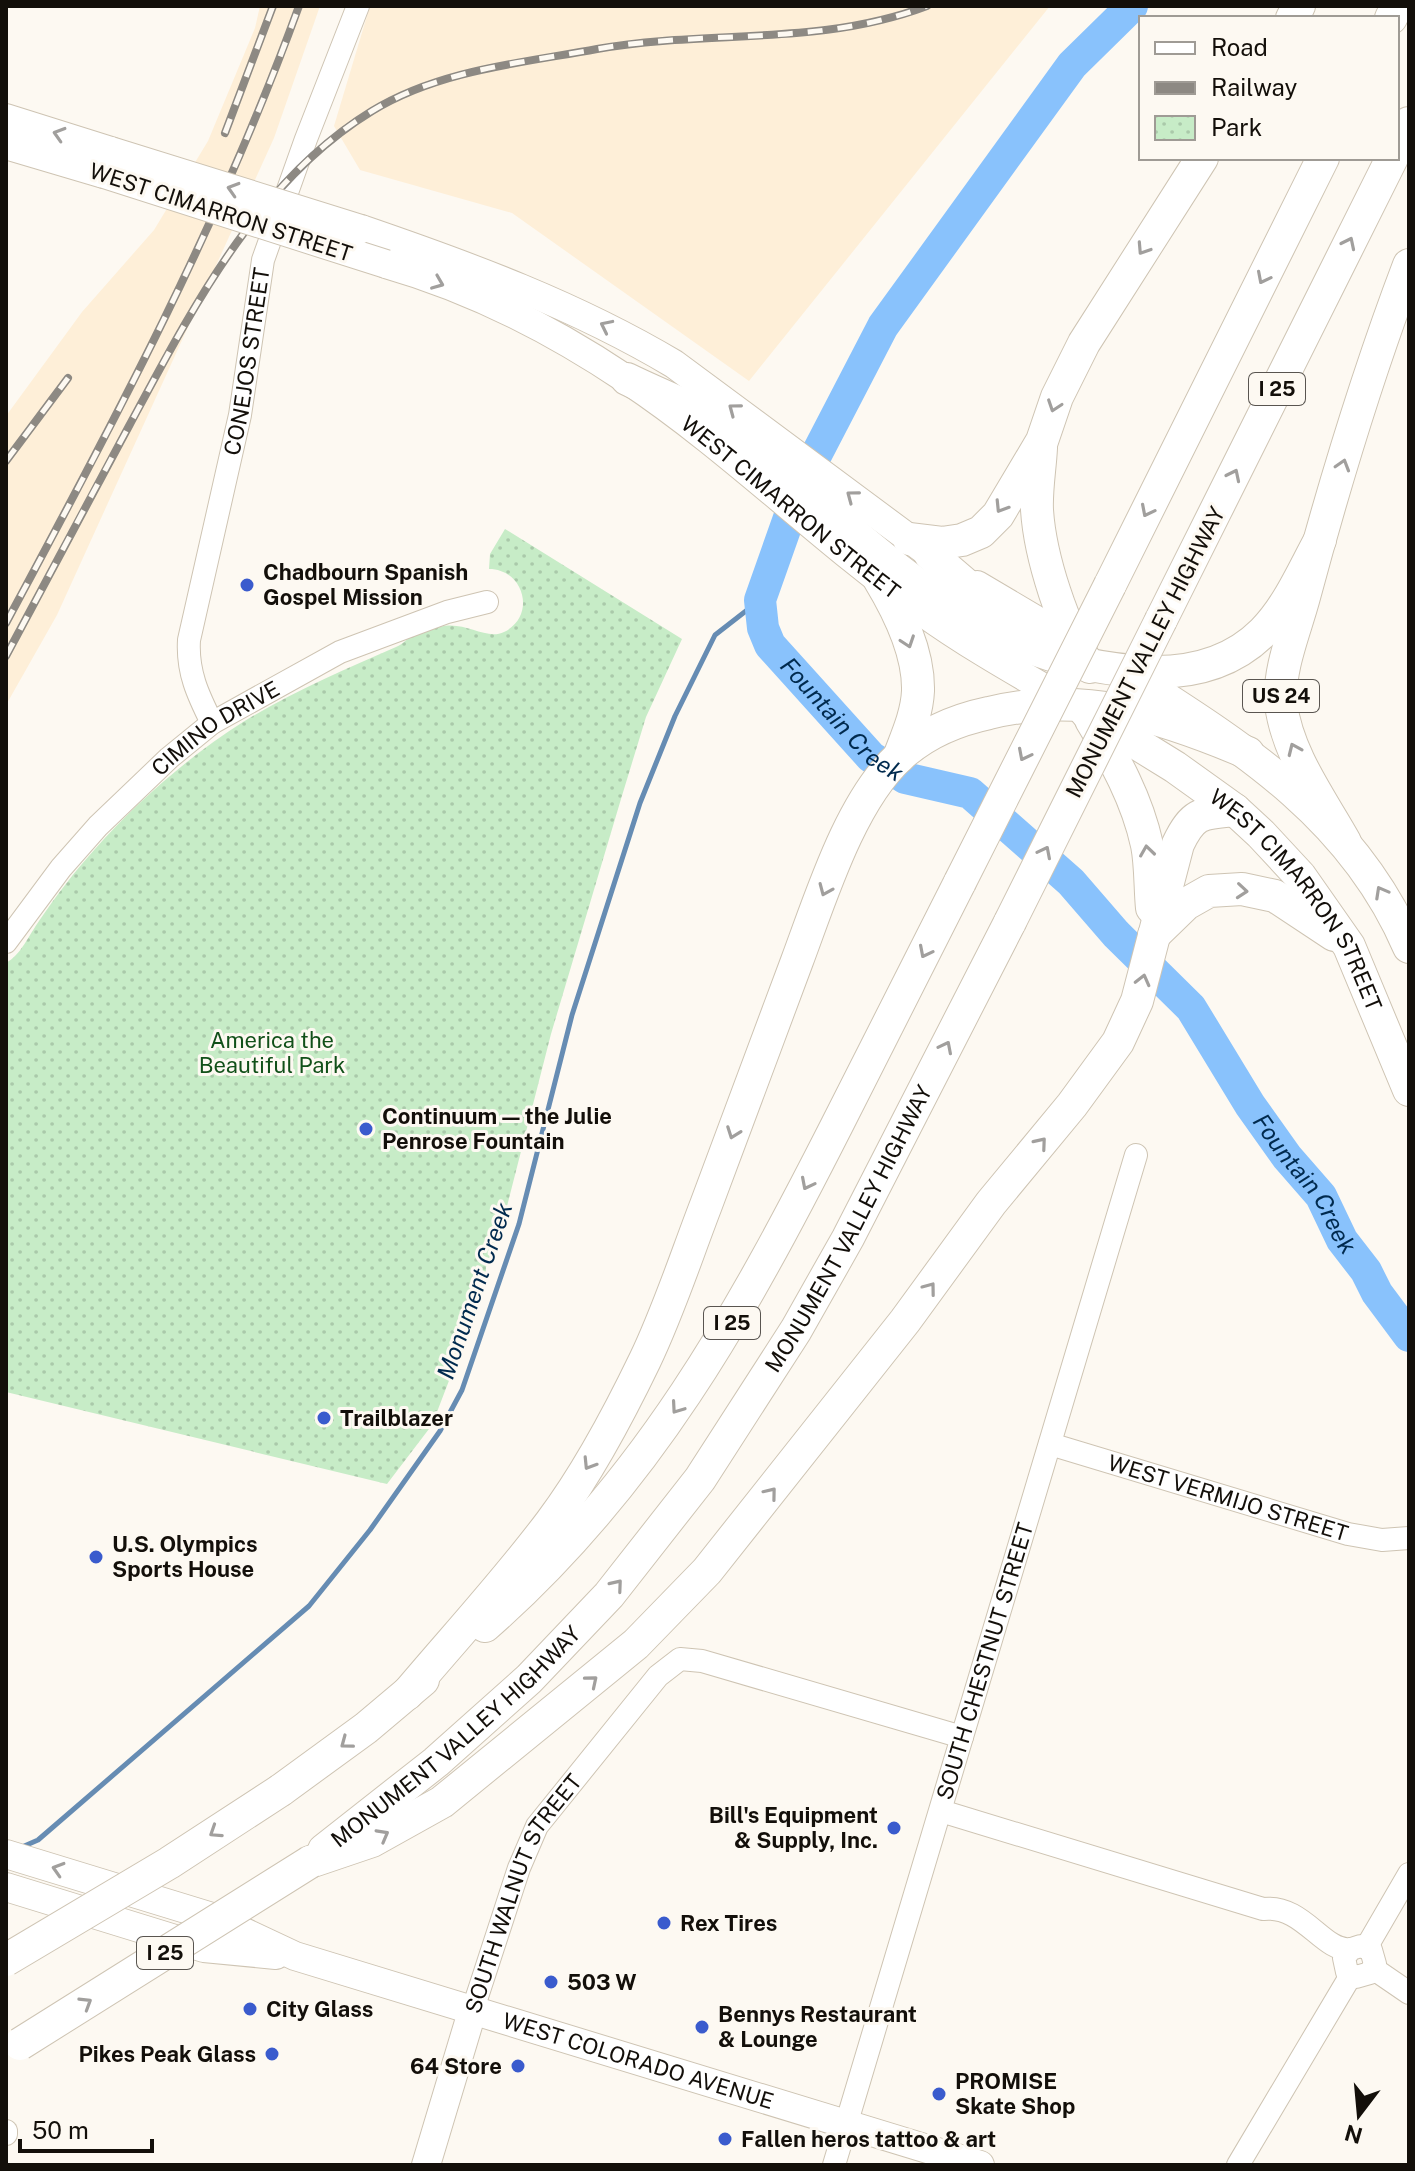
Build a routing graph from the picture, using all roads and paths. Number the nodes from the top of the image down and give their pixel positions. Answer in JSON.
{"nodes":[{"id":1,"x":358,"y":6,"type":"edge"},
{"id":2,"x":6,"y":118,"type":"edge"},
{"id":3,"x":1409,"y":123,"type":"edge"},
{"id":4,"x":1399,"y":143,"type":"edge"},
{"id":5,"x":6,"y":145,"type":"edge"},
{"id":6,"x":1201,"y":160,"type":"edge"},
{"id":7,"x":1322,"y":160,"type":"edge"},
{"id":8,"x":1391,"y":160,"type":"edge"},
{"id":9,"x":108,"y":162,"type":"junction"},
{"id":10,"x":1409,"y":265,"type":"edge"},
{"id":11,"x":627,"y":379,"type":"joint"},
{"id":12,"x":1042,"y":441,"type":"junction"},
{"id":13,"x":1320,"y":540,"type":"junction"},
{"id":14,"x":920,"y":547,"type":"junction"},
{"id":15,"x":885,"y":573,"type":"junction"},
{"id":16,"x":487,"y":602,"type":"dead end"},
{"id":17,"x":1028,"y":647,"type":"junction"},
{"id":18,"x":1083,"y":655,"type":"junction"},
{"id":19,"x":1122,"y":670,"type":"junction"},
{"id":20,"x":1079,"y":706,"type":"junction"},
{"id":21,"x":1118,"y":709,"type":"junction"},
{"id":22,"x":927,"y":720,"type":"junction"},
{"id":23,"x":212,"y":723,"type":"junction"},
{"id":24,"x":1248,"y":753,"type":"junction"},
{"id":25,"x":1175,"y":767,"type":"junction"},
{"id":26,"x":1235,"y":810,"type":"junction"},
{"id":27,"x":1345,"y":842,"type":"junction"},
{"id":28,"x":1160,"y":913,"type":"junction"},
{"id":29,"x":6,"y":942,"type":"edge"},
{"id":30,"x":1349,"y":946,"type":"junction"},
{"id":31,"x":1409,"y":947,"type":"edge"},
{"id":32,"x":1409,"y":1090,"type":"edge"},
{"id":33,"x":1136,"y":1155,"type":"dead end"},
{"id":34,"x":1050,"y":1444,"type":"junction"},
{"id":35,"x":1409,"y":1538,"type":"edge"},
{"id":36,"x":407,"y":1694,"type":"junction"},
{"id":37,"x":962,"y":1737,"type":"junction"},
{"id":38,"x":941,"y":1811,"type":"junction"},
{"id":39,"x":6,"y":1854,"type":"edge"},
{"id":40,"x":310,"y":1862,"type":"junction"},
{"id":41,"x":1409,"y":1874,"type":"edge"},
{"id":42,"x":6,"y":1887,"type":"edge"},
{"id":43,"x":295,"y":1956,"type":"junction"},
{"id":44,"x":6,"y":1960,"type":"edge"},
{"id":45,"x":1357,"y":1961,"type":"junction"},
{"id":46,"x":1409,"y":1993,"type":"edge"},
{"id":47,"x":472,"y":2012,"type":"junction"},
{"id":48,"x":13,"y":2048,"type":"edge"},
{"id":49,"x":846,"y":2124,"type":"junction"},
{"id":50,"x":426,"y":2165,"type":"edge"},
{"id":51,"x":834,"y":2165,"type":"edge"},
{"id":52,"x":980,"y":2165,"type":"edge"},
{"id":53,"x":1238,"y":2165,"type":"edge"}],
"edges":[{"from":1,"to":23,"type":"street","name":"CONEJOS STREET"},
{"from":9,"to":2,"type":"main road","name":"WEST CIMARRON STREET","one_way":true},
{"from":3,"to":4,"type":"highway"},
{"from":5,"to":9,"type":"main road","name":"WEST CIMARRON STREET"},
{"from":6,"to":12,"type":"highway","one_way":true},
{"from":7,"to":36,"type":"highway","number":"I 25","one_way":true,"bridge":true},
{"from":40,"to":8,"type":"highway","name":"MONUMENT VALLEY HIGHWAY","number":"I 25","one_way":true,"bridge":true},
{"from":9,"to":11,"type":"main road","name":"WEST CIMARRON STREET","one_way":true,"bridge":true},
{"from":14,"to":9,"type":"main road","name":"WEST CIMARRON STREET","one_way":true,"bridge":true},
{"from":13,"to":10,"type":"highway","number":"US 24","one_way":true},
{"from":11,"to":15,"type":"highway"},
{"from":12,"to":14,"type":"highway","one_way":true},
{"from":12,"to":18,"type":"highway"},
{"from":13,"to":19,"type":"highway"},
{"from":27,"to":13,"type":"highway","number":"US 24","one_way":true},
{"from":14,"to":17,"type":"highway"},
{"from":14,"to":18,"type":"main road","name":"WEST CIMARRON STREET"},
{"from":15,"to":17,"type":"highway"},
{"from":15,"to":20,"type":"main road","name":"WEST CIMARRON STREET"},
{"from":15,"to":22,"type":"highway","one_way":true},
{"from":16,"to":23,"type":"street","name":"CIMINO DRIVE"},
{"from":17,"to":18,"type":"highway"},
{"from":17,"to":20,"type":"highway"},
{"from":18,"to":19,"type":"highway"},
{"from":18,"to":21,"type":"highway"},
{"from":19,"to":24,"type":"highway"},
{"from":20,"to":21,"type":"highway"},
{"from":20,"to":22,"type":"highway"},
{"from":20,"to":25,"type":"highway","name":"WEST CIMARRON STREET"},
{"from":28,"to":20,"type":"highway","one_way":true},
{"from":21,"to":24,"type":"highway"},
{"from":21,"to":25,"type":"highway"},
{"from":22,"to":36,"type":"highway","one_way":true},
{"from":23,"to":29,"type":"street","name":"CIMINO DRIVE"},
{"from":24,"to":27,"type":"highway"},
{"from":25,"to":26,"type":"highway","name":"WEST CIMARRON STREET"},
{"from":26,"to":28,"type":"highway"},
{"from":26,"to":30,"type":"highway","name":"WEST CIMARRON STREET"},
{"from":31,"to":27,"type":"highway","number":"US 24","one_way":true},
{"from":28,"to":30,"type":"highway","one_way":true},
{"from":40,"to":28,"type":"highway","one_way":true},
{"from":30,"to":32,"type":"highway","name":"WEST CIMARRON STREET"},
{"from":33,"to":34,"type":"street","name":"SOUTH CHESTNUT STREET"},
{"from":34,"to":35,"type":"street","name":"WEST VERMIJO STREET"},
{"from":34,"to":37,"type":"street","name":"SOUTH CHESTNUT STREET"},
{"from":36,"to":44,"type":"highway","number":"I 25","one_way":true,"bridge":true},
{"from":37,"to":38,"type":"street","name":"SOUTH CHESTNUT STREET"},
{"from":37,"to":47,"type":"street","name":"SOUTH WALNUT STREET"},
{"from":38,"to":45,"type":"street"},
{"from":38,"to":49,"type":"street","name":"SOUTH CHESTNUT STREET"},
{"from":43,"to":39,"type":"main road","name":"WEST COLORADO AVENUE","one_way":true},
{"from":48,"to":40,"type":"highway","name":"MONUMENT VALLEY HIGHWAY","number":"I 25","one_way":true,"bridge":true},
{"from":41,"to":45,"type":"street"},
{"from":42,"to":43,"type":"main road","name":"WEST COLORADO AVENUE"},
{"from":43,"to":47,"type":"main road","name":"WEST COLORADO AVENUE"},
{"from":45,"to":46,"type":"street"},
{"from":45,"to":53,"type":"street"},
{"from":47,"to":49,"type":"main road","name":"WEST COLORADO AVENUE"},
{"from":47,"to":50,"type":"main road","name":"SOUTH WALNUT STREET"},
{"from":49,"to":51,"type":"street","name":"SOUTH CHESTNUT STREET"},
{"from":49,"to":52,"type":"main road","name":"WEST COLORADO AVENUE"}]}
